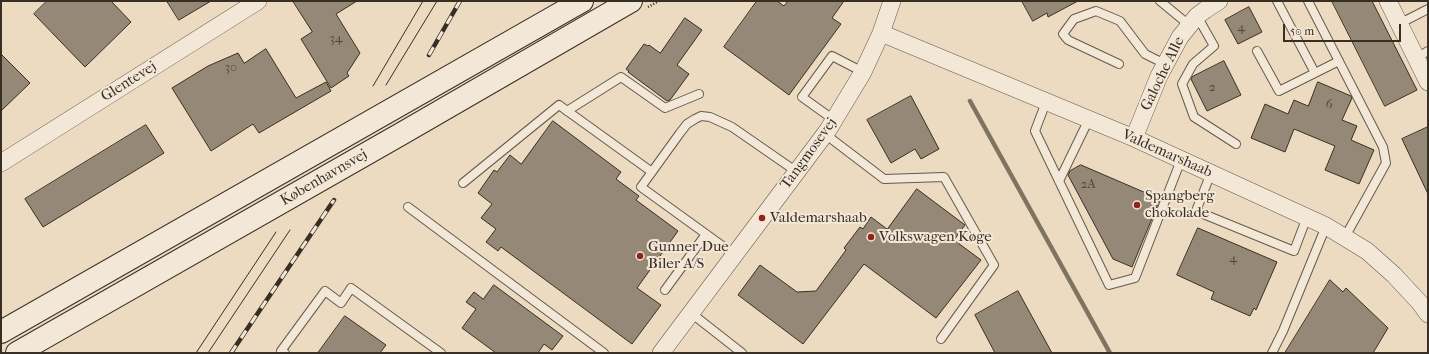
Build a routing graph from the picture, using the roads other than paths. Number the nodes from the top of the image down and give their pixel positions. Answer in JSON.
{"nodes":[{"id":1,"x":258,"y":1,"type":"edge"},
{"id":2,"x":582,"y":1,"type":"edge"},
{"id":3,"x":631,"y":1,"type":"edge"},
{"id":4,"x":892,"y":1,"type":"edge"},
{"id":5,"x":1160,"y":1,"type":"edge"},
{"id":6,"x":1219,"y":1,"type":"edge"},
{"id":7,"x":1277,"y":1,"type":"edge"},
{"id":8,"x":1308,"y":1,"type":"edge"},
{"id":9,"x":1388,"y":1,"type":"edge"},
{"id":10,"x":1428,"y":9,"type":"edge"},
{"id":11,"x":1193,"y":21,"type":"junction"},
{"id":12,"x":1399,"y":24,"type":"junction"},
{"id":13,"x":881,"y":33,"type":"junction"},
{"id":14,"x":1258,"y":52,"type":"dead end"},
{"id":15,"x":1422,"y":55,"type":"edge"},
{"id":16,"x":1339,"y":62,"type":"junction"},
{"id":17,"x":1119,"y":64,"type":"dead end"},
{"id":18,"x":1165,"y":64,"type":"junction"},
{"id":19,"x":863,"y":72,"type":"junction"},
{"id":20,"x":1315,"y":73,"type":"junction"},
{"id":21,"x":1428,"y":82,"type":"edge"},
{"id":22,"x":699,"y":94,"type":"dead end"},
{"id":23,"x":1046,"y":102,"type":"junction"},
{"id":24,"x":566,"y":111,"type":"junction"},
{"id":25,"x":834,"y":120,"type":"junction"},
{"id":26,"x":1089,"y":120,"type":"junction"},
{"id":27,"x":825,"y":134,"type":"junction"},
{"id":28,"x":1134,"y":138,"type":"junction"},
{"id":29,"x":1236,"y":144,"type":"dead end"},
{"id":30,"x":1181,"y":160,"type":"junction"},
{"id":31,"x":1,"y":163,"type":"edge"},
{"id":32,"x":652,"y":172,"type":"junction"},
{"id":33,"x":797,"y":172,"type":"junction"},
{"id":34,"x":1211,"y":173,"type":"junction"},
{"id":35,"x":1059,"y":181,"type":"junction"},
{"id":36,"x":463,"y":183,"type":"dead end"},
{"id":37,"x":408,"y":207,"type":"dead end"},
{"id":38,"x":1307,"y":217,"type":"junction"},
{"id":39,"x":1326,"y":226,"type":"junction"},
{"id":40,"x":706,"y":234,"type":"junction"},
{"id":41,"x":1345,"y":236,"type":"junction"},
{"id":42,"x":735,"y":255,"type":"junction"},
{"id":43,"x":665,"y":290,"type":"dead end"},
{"id":44,"x":691,"y":314,"type":"junction"},
{"id":45,"x":1428,"y":314,"type":"edge"},
{"id":46,"x":1,"y":332,"type":"edge"},
{"id":47,"x":941,"y":339,"type":"dead end"},
{"id":48,"x":17,"y":353,"type":"edge"},
{"id":49,"x":285,"y":353,"type":"edge"},
{"id":50,"x":441,"y":353,"type":"edge"},
{"id":51,"x":604,"y":353,"type":"edge"},
{"id":52,"x":661,"y":353,"type":"edge"},
{"id":53,"x":742,"y":353,"type":"edge"},
{"id":54,"x":1272,"y":353,"type":"edge"}],
"edges":[{"from":1,"to":31,"type":"street","name":"Glentevej"},
{"from":2,"to":46,"type":"main road","name":"Københavnsvej"},
{"from":3,"to":48,"type":"main road","name":"Københavnsvej"},
{"from":4,"to":13,"type":"street","name":"Tangmosevej"},
{"from":5,"to":11,"type":"lane"},
{"from":6,"to":11,"type":"street","name":"Galoche Alle"},
{"from":7,"to":20,"type":"lane"},
{"from":8,"to":16,"type":"lane"},
{"from":9,"to":12,"type":"street"},
{"from":10,"to":12,"type":"lane"},
{"from":11,"to":18,"type":"street","name":"Galoche Alle"},
{"from":11,"to":29,"type":"lane"},
{"from":12,"to":15,"type":"street"},
{"from":13,"to":19,"type":"street","name":"Tangmosevej"},
{"from":13,"to":23,"type":"street","name":"Valdemarshaab"},
{"from":14,"to":20,"type":"lane"},
{"from":15,"to":21,"type":"street"},
{"from":16,"to":20,"type":"lane"},
{"from":16,"to":41,"type":"lane"},
{"from":17,"to":18,"type":"lane"},
{"from":18,"to":28,"type":"street","name":"Galoche Alle"},
{"from":19,"to":25,"type":"street","name":"Tangmosevej"},
{"from":19,"to":25,"type":"lane"},
{"from":22,"to":24,"type":"lane"},
{"from":23,"to":26,"type":"street","name":"Valdemarshaab"},
{"from":23,"to":35,"type":"lane"},
{"from":24,"to":32,"type":"lane"},
{"from":24,"to":36,"type":"lane"},
{"from":25,"to":27,"type":"street","name":"Tangmosevej"},
{"from":26,"to":28,"type":"street","name":"Valdemarshaab"},
{"from":26,"to":35,"type":"lane"},
{"from":27,"to":33,"type":"street","name":"Tangmosevej"},
{"from":27,"to":47,"type":"lane"},
{"from":28,"to":30,"type":"street","name":"Valdemarshaab"},
{"from":30,"to":34,"type":"street","name":"Valdemarshaab"},
{"from":30,"to":35,"type":"lane"},
{"from":32,"to":33,"type":"lane"},
{"from":32,"to":40,"type":"lane"},
{"from":33,"to":42,"type":"street","name":"Tangmosevej"},
{"from":34,"to":38,"type":"street","name":"Valdemarshaab"},
{"from":34,"to":38,"type":"lane"},
{"from":37,"to":51,"type":"lane"},
{"from":38,"to":39,"type":"street","name":"Valdemarshaab"},
{"from":39,"to":41,"type":"street","name":"Valdemarshaab"},
{"from":39,"to":54,"type":"lane"},
{"from":40,"to":42,"type":"lane"},
{"from":40,"to":43,"type":"lane"},
{"from":41,"to":45,"type":"street","name":"Valdemarshaab"},
{"from":42,"to":44,"type":"street","name":"Tangmosevej"},
{"from":44,"to":52,"type":"street","name":"Tangmosevej"},
{"from":44,"to":53,"type":"lane"},
{"from":49,"to":50,"type":"lane"}]}
